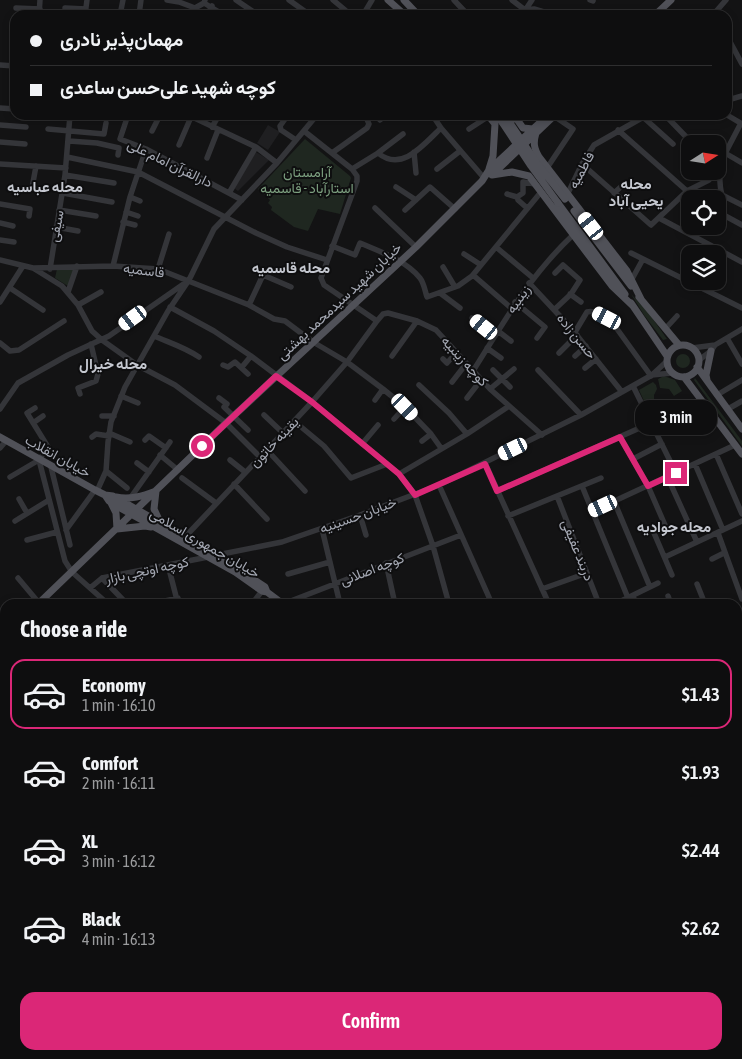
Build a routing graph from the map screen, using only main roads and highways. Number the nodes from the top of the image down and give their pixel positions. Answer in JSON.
{"nodes":[{"id":1,"x":388,"y":0,"type":"edge"},
{"id":2,"x":404,"y":0,"type":"edge"},
{"id":3,"x":671,"y":0,"type":"edge"},
{"id":4,"x":396,"y":10,"type":"edge"},
{"id":5,"x":413,"y":10,"type":"edge"},
{"id":6,"x":660,"y":10,"type":"edge"},
{"id":7,"x":505,"y":120,"type":"edge"},
{"id":8,"x":507,"y":120,"type":"edge"},
{"id":9,"x":509,"y":120,"type":"edge"},
{"id":10,"x":544,"y":120,"type":"edge"},
{"id":11,"x":549,"y":120,"type":"edge"},
{"id":12,"x":535,"y":131,"type":"junction"},
{"id":13,"x":490,"y":172,"type":"junction"},
{"id":14,"x":561,"y":201,"type":"junction"},
{"id":15,"x":641,"y":300,"type":"junction"},
{"id":16,"x":633,"y":306,"type":"junction"},
{"id":17,"x":672,"y":336,"type":"junction"},
{"id":18,"x":660,"y":345,"type":"junction"},
{"id":19,"x":679,"y":345,"type":"junction"},
{"id":20,"x":713,"y":348,"type":"road end"},
{"id":21,"x":667,"y":359,"type":"junction"},
{"id":22,"x":698,"y":363,"type":"junction"},
{"id":23,"x":684,"y":377,"type":"junction"},
{"id":24,"x":707,"y":380,"type":"junction"},
{"id":25,"x":742,"y":429,"type":"edge"},
{"id":26,"x":3,"y":439,"type":"edge"},
{"id":27,"x":742,"y":454,"type":"edge"},
{"id":28,"x":156,"y":491,"type":"junction"},
{"id":29,"x":109,"y":497,"type":"junction"},
{"id":30,"x":134,"y":512,"type":"junction"},
{"id":31,"x":158,"y":526,"type":"junction"},
{"id":32,"x":117,"y":529,"type":"junction"},
{"id":33,"x":265,"y":591,"type":"junction"},
{"id":34,"x":44,"y":599,"type":"edge"},
{"id":35,"x":276,"y":599,"type":"edge"}],
"edges":[{"from":1,"to":4,"type":"main road"},
{"from":2,"to":5,"type":"main road"},
{"from":3,"to":6,"type":"main road"},
{"from":7,"to":13,"type":"main road"},
{"from":8,"to":14,"type":"main road","bridge":true},
{"from":9,"to":12,"type":"main road"},
{"from":10,"to":12,"type":"main road"},
{"from":11,"to":12,"type":"main road"},
{"from":12,"to":13,"type":"main road","name":"خیابان شهید سیدمحمد بهشتی"},
{"from":12,"to":14,"type":"main road"},
{"from":13,"to":14,"type":"main road"},
{"from":13,"to":28,"type":"main road","name":"خیابان شهید سیدمحمد بهشتی"},
{"from":14,"to":15,"type":"main road"},
{"from":14,"to":15,"type":"main road"},
{"from":14,"to":16,"type":"main road"},
{"from":14,"to":16,"type":"main road"},
{"from":15,"to":17,"type":"main road"},
{"from":16,"to":18,"type":"main road"},
{"from":17,"to":18,"type":"main road"},
{"from":17,"to":19,"type":"main road"},
{"from":18,"to":21,"type":"main road"},
{"from":19,"to":21,"type":"main road"},
{"from":19,"to":22,"type":"main road"},
{"from":20,"to":24,"type":"main road"},
{"from":21,"to":23,"type":"main road"},
{"from":22,"to":23,"type":"main road"},
{"from":22,"to":24,"type":"main road"},
{"from":23,"to":27,"type":"main road"},
{"from":24,"to":25,"type":"main road"},
{"from":26,"to":29,"type":"main road","name":"خیابان انقلاب"},
{"from":28,"to":29,"type":"main road"},
{"from":28,"to":30,"type":"main road","name":"خیابان شهید سیدمحمد بهشتی"},
{"from":28,"to":31,"type":"main road"},
{"from":29,"to":30,"type":"main road","name":"خیابان انقلاب"},
{"from":29,"to":32,"type":"main road"},
{"from":30,"to":31,"type":"main road","name":"خیابان جمهوری اسلامی"},
{"from":30,"to":32,"type":"main road","name":"خیابان شهید سیدمحمد بهشتی"},
{"from":31,"to":32,"type":"main road"},
{"from":31,"to":33,"type":"main road","name":"خیابان جمهوری اسلامی"},
{"from":31,"to":33,"type":"main road","name":"خیابان جمهوری اسلامی"},
{"from":32,"to":34,"type":"main road","name":"خیابان شهید سیدمحمد بهشتی"},
{"from":33,"to":35,"type":"main road","name":"خیابان جمهوری اسلامی"}]}
